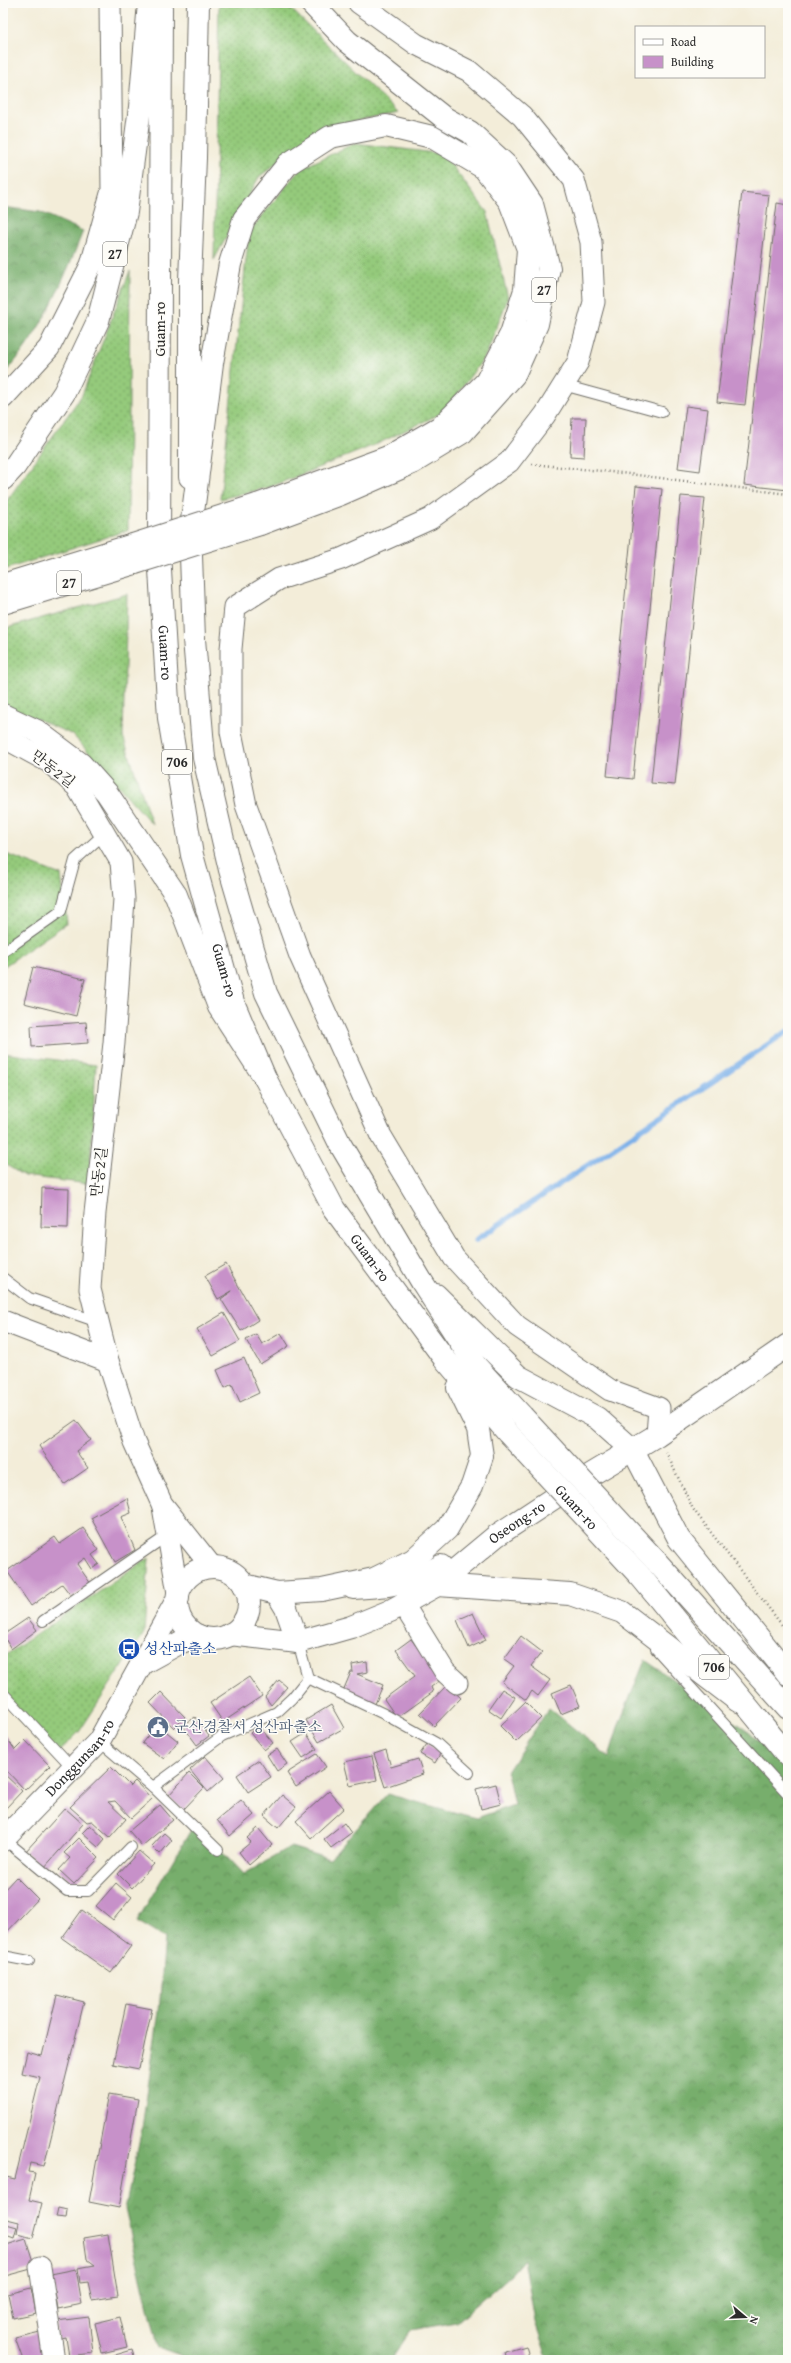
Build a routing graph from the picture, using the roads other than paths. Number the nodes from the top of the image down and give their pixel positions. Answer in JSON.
{"nodes":[{"id":1,"x":110,"y":3,"type":"edge"},
{"id":2,"x":149,"y":3,"type":"edge"},
{"id":3,"x":161,"y":3,"type":"edge"},
{"id":4,"x":198,"y":3,"type":"edge"},
{"id":5,"x":312,"y":3,"type":"edge"},
{"id":6,"x":359,"y":3,"type":"edge"},
{"id":7,"x":563,"y":385,"type":"junction"},
{"id":8,"x":3,"y":398,"type":"edge"},
{"id":9,"x":662,"y":412,"type":"dead end"},
{"id":10,"x":3,"y":479,"type":"edge"},
{"id":11,"x":258,"y":514,"type":"junction"},
{"id":12,"x":190,"y":536,"type":"junction"},
{"id":13,"x":134,"y":554,"type":"junction"},
{"id":14,"x":3,"y":585,"type":"edge"},
{"id":15,"x":3,"y":603,"type":"edge"},
{"id":16,"x":3,"y":715,"type":"edge"},
{"id":17,"x":3,"y":737,"type":"edge"},
{"id":18,"x":105,"y":833,"type":"junction"},
{"id":19,"x":3,"y":952,"type":"edge"},
{"id":20,"x":265,"y":1078,"type":"junction"},
{"id":21,"x":3,"y":1278,"type":"edge"},
{"id":22,"x":422,"y":1282,"type":"junction"},
{"id":23,"x":3,"y":1321,"type":"edge"},
{"id":24,"x":98,"y":1322,"type":"junction"},
{"id":25,"x":788,"y":1345,"type":"edge"},
{"id":26,"x":444,"y":1358,"type":"junction"},
{"id":27,"x":108,"y":1361,"type":"junction"},
{"id":28,"x":657,"y":1435,"type":"junction"},
{"id":29,"x":632,"y":1450,"type":"junction"},
{"id":30,"x":162,"y":1504,"type":"junction"},
{"id":31,"x":168,"y":1535,"type":"junction"},
{"id":32,"x":496,"y":1536,"type":"junction"},
{"id":33,"x":212,"y":1567,"type":"junction"},
{"id":34,"x":244,"y":1585,"type":"junction"},
{"id":35,"x":437,"y":1585,"type":"junction"},
{"id":36,"x":322,"y":1590,"type":"junction"},
{"id":37,"x":277,"y":1593,"type":"junction"},
{"id":38,"x":178,"y":1596,"type":"junction"},
{"id":39,"x":403,"y":1604,"type":"junction"},
{"id":40,"x":622,"y":1612,"type":"junction"},
{"id":41,"x":43,"y":1621,"type":"dead end"},
{"id":42,"x":230,"y":1634,"type":"junction"},
{"id":43,"x":198,"y":1636,"type":"junction"},
{"id":44,"x":298,"y":1642,"type":"junction"},
{"id":45,"x":141,"y":1664,"type":"junction"},
{"id":46,"x":788,"y":1674,"type":"edge"},
{"id":47,"x":308,"y":1678,"type":"junction"},
{"id":48,"x":457,"y":1682,"type":"dead end"},
{"id":49,"x":3,"y":1693,"type":"edge"},
{"id":50,"x":746,"y":1707,"type":"junction"},
{"id":51,"x":788,"y":1708,"type":"edge"},
{"id":52,"x":99,"y":1741,"type":"junction"},
{"id":53,"x":788,"y":1756,"type":"edge"},
{"id":54,"x":73,"y":1768,"type":"junction"},
{"id":55,"x":469,"y":1773,"type":"dead end"},
{"id":56,"x":153,"y":1787,"type":"junction"},
{"id":57,"x":788,"y":1794,"type":"edge"},
{"id":58,"x":3,"y":1840,"type":"edge"},
{"id":59,"x":131,"y":1847,"type":"dead end"},
{"id":60,"x":218,"y":1850,"type":"dead end"},
{"id":61,"x":3,"y":1956,"type":"edge"},
{"id":62,"x":29,"y":1961,"type":"dead end"},
{"id":63,"x":40,"y":2268,"type":"dead end"},
{"id":64,"x":54,"y":2360,"type":"edge"}],
"edges":[{"from":1,"to":8,"type":"street"},
{"from":2,"to":10,"type":"main road","number":"27"},
{"from":3,"to":20,"type":"main road","name":"Guam-ro","number":"706"},
{"from":4,"to":12,"type":"main road","name":"Guam-ro","number":"706"},
{"from":5,"to":11,"type":"main road","number":"27"},
{"from":6,"to":7,"type":"street"},
{"from":7,"to":9,"type":"lane"},
{"from":7,"to":28,"type":"street"},
{"from":11,"to":12,"type":"main road"},
{"from":11,"to":13,"type":"main road","bridge":true},
{"from":12,"to":22,"type":"main road","name":"Guam-ro","number":"706"},
{"from":13,"to":14,"type":"main road"},
{"from":13,"to":15,"type":"main road","number":"27"},
{"from":16,"to":20,"type":"main road"},
{"from":17,"to":18,"type":"street","name":"만동2길"},
{"from":18,"to":19,"type":"lane"},
{"from":18,"to":24,"type":"street","name":"만동2길"},
{"from":20,"to":26,"type":"main road","name":"Guam-ro","number":"706"},
{"from":21,"to":24,"type":"lane"},
{"from":22,"to":29,"type":"main road"},
{"from":22,"to":51,"type":"main road","name":"Guam-ro","number":"706","bridge":true},
{"from":23,"to":27,"type":"street"},
{"from":24,"to":27,"type":"street","name":"만동2길"},
{"from":25,"to":28,"type":"main road","name":"Oseong-ro"},
{"from":26,"to":36,"type":"main road"},
{"from":26,"to":50,"type":"main road","name":"Guam-ro","number":"706","bridge":true},
{"from":27,"to":30,"type":"street","name":"만동2길"},
{"from":28,"to":29,"type":"main road","name":"Oseong-ro"},
{"from":29,"to":32,"type":"main road","name":"Oseong-ro"},
{"from":29,"to":46,"type":"main road"},
{"from":30,"to":31,"type":"street"},
{"from":30,"to":33,"type":"street"},
{"from":31,"to":38,"type":"street"},
{"from":31,"to":41,"type":"lane"},
{"from":32,"to":35,"type":"main road","name":"Oseong-ro"},
{"from":32,"to":36,"type":"main road"},
{"from":33,"to":34,"type":"main road"},
{"from":33,"to":38,"type":"main road"},
{"from":34,"to":37,"type":"main road"},
{"from":34,"to":42,"type":"main road"},
{"from":35,"to":39,"type":"main road","name":"Oseong-ro"},
{"from":35,"to":40,"type":"main road"},
{"from":36,"to":37,"type":"main road"},
{"from":37,"to":44,"type":"main road"},
{"from":38,"to":43,"type":"main road"},
{"from":38,"to":45,"type":"main road","name":"Donggunsan-ro"},
{"from":39,"to":44,"type":"main road","name":"Oseong-ro"},
{"from":39,"to":48,"type":"street"},
{"from":40,"to":50,"type":"main road"},
{"from":40,"to":57,"type":"lane"},
{"from":42,"to":43,"type":"main road"},
{"from":42,"to":44,"type":"main road"},
{"from":43,"to":45,"type":"main road"},
{"from":44,"to":47,"type":"lane"},
{"from":45,"to":52,"type":"main road","name":"Donggunsan-ro"},
{"from":47,"to":55,"type":"lane"},
{"from":47,"to":56,"type":"lane"},
{"from":49,"to":54,"type":"lane"},
{"from":50,"to":53,"type":"main road","name":"Guam-ro","number":"706"},
{"from":52,"to":54,"type":"main road","name":"Donggunsan-ro"},
{"from":52,"to":56,"type":"lane"},
{"from":54,"to":58,"type":"main road","name":"Donggunsan-ro"},
{"from":56,"to":60,"type":"lane"},
{"from":58,"to":59,"type":"lane"},
{"from":61,"to":62,"type":"lane"},
{"from":63,"to":64,"type":"street"}]}
